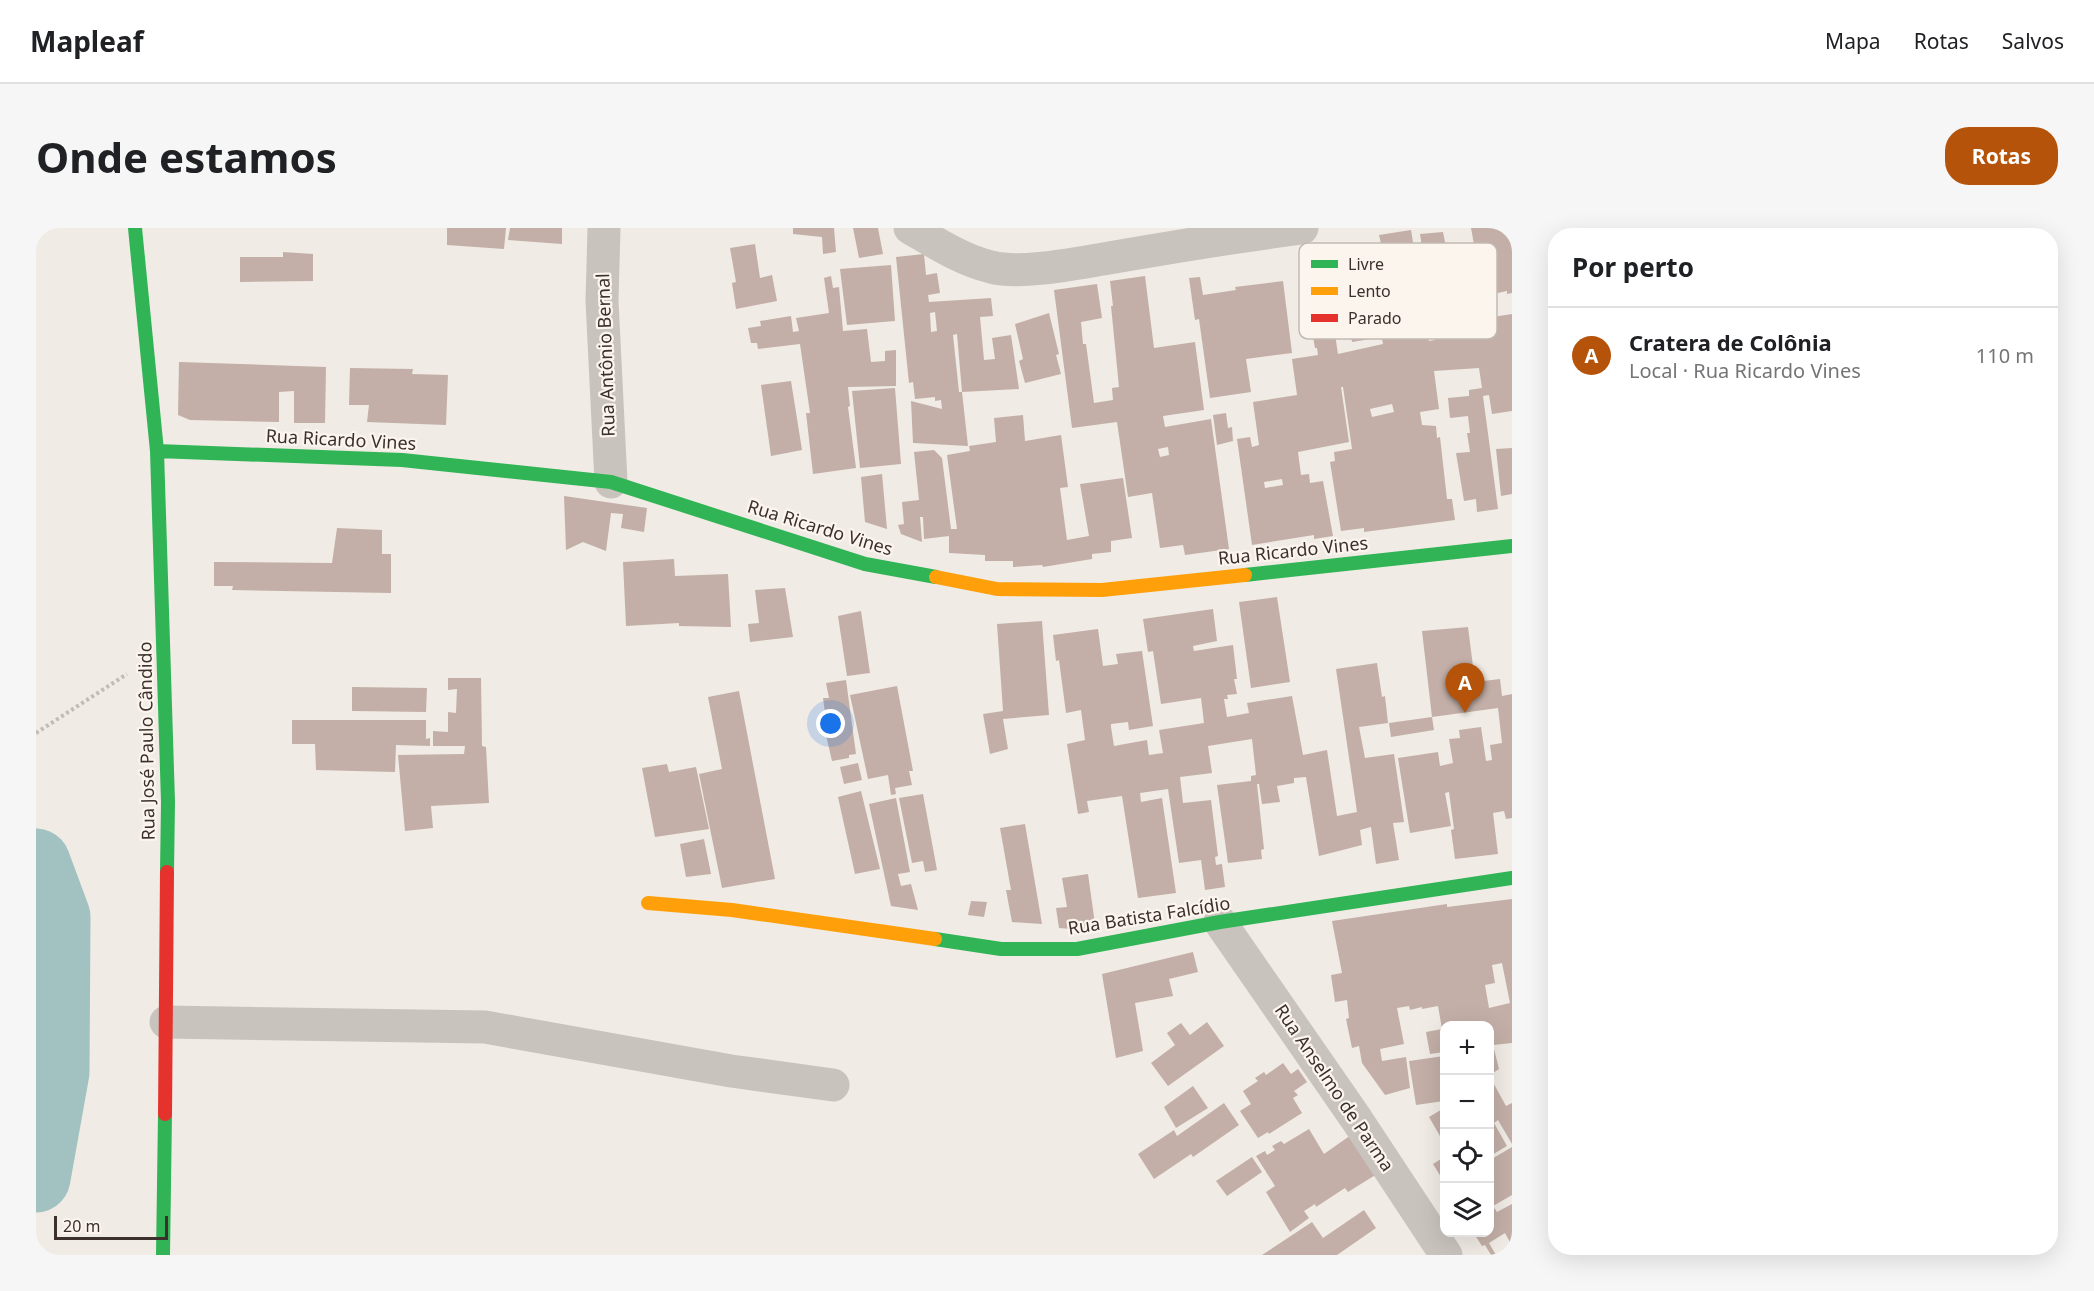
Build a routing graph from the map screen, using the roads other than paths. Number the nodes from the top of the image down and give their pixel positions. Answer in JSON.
{"nodes":[{"id":1,"x":135,"y":228,"type":"edge"},
{"id":2,"x":604,"y":228,"type":"edge"},
{"id":3,"x":910,"y":228,"type":"edge"},
{"id":4,"x":1302,"y":228,"type":"edge"},
{"id":5,"x":158,"y":451,"type":"junction"},
{"id":6,"x":611,"y":482,"type":"junction"},
{"id":7,"x":1512,"y":546,"type":"edge"},
{"id":8,"x":1512,"y":878,"type":"edge"},
{"id":9,"x":648,"y":903,"type":"dead end"},
{"id":10,"x":1220,"y":922,"type":"junction"},
{"id":11,"x":166,"y":1022,"type":"junction"},
{"id":12,"x":833,"y":1085,"type":"dead end"},
{"id":13,"x":162,"y":1255,"type":"edge"},
{"id":14,"x":1446,"y":1255,"type":"edge"}],
"edges":[{"from":1,"to":5,"type":"street","name":"Rua José Paulo Cândido"},
{"from":2,"to":6,"type":"street","name":"Rua Antônio Bernal"},
{"from":3,"to":4,"type":"street"},
{"from":5,"to":6,"type":"street","name":"Rua Ricardo Vines"},
{"from":5,"to":11,"type":"street","name":"Rua José Paulo Cândido"},
{"from":6,"to":7,"type":"street","name":"Rua Ricardo Vines"},
{"from":8,"to":10,"type":"street","name":"Rua Batista Falcídio"},
{"from":9,"to":10,"type":"street","name":"Rua Batista Falcídio"},
{"from":10,"to":14,"type":"street","name":"Rua Anselmo de Parma"},
{"from":11,"to":12,"type":"street"},
{"from":11,"to":13,"type":"street","name":"Rua José Paulo Cândido"}]}
